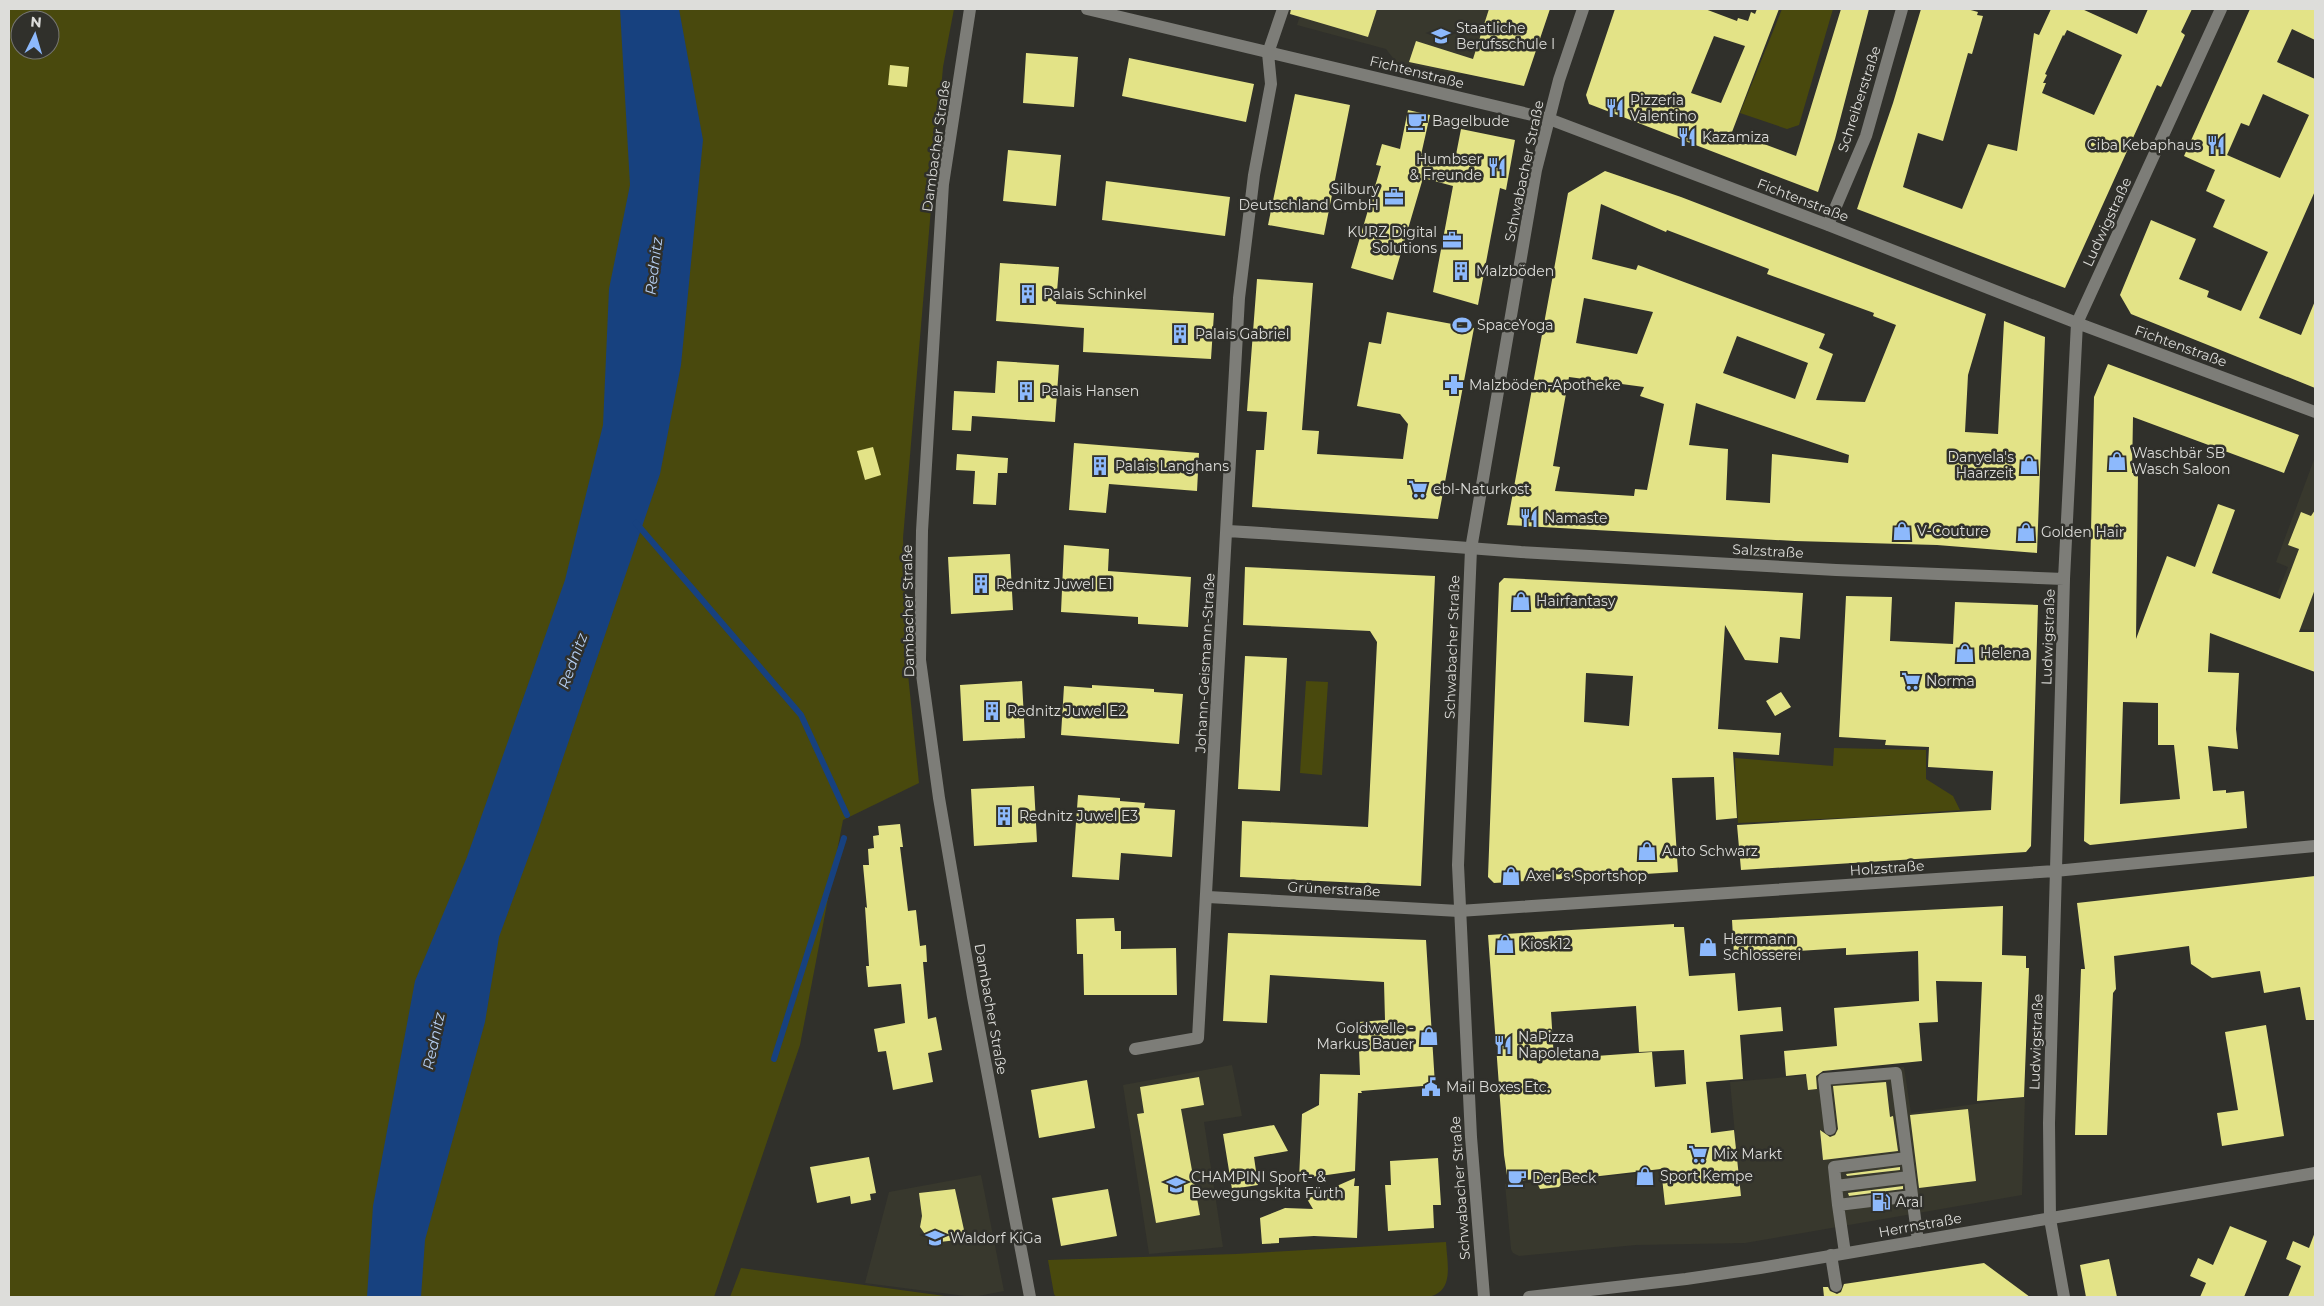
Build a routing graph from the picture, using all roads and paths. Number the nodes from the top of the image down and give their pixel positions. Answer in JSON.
{"nodes":[{"id":1,"x":970,"y":9,"type":"edge"},
{"id":2,"x":1088,"y":9,"type":"edge"},
{"id":3,"x":1283,"y":9,"type":"edge"},
{"id":4,"x":1583,"y":9,"type":"edge"},
{"id":5,"x":1902,"y":9,"type":"edge"},
{"id":6,"x":2221,"y":9,"type":"edge"},
{"id":7,"x":1268,"y":53,"type":"junction"},
{"id":8,"x":1549,"y":119,"type":"junction"},
{"id":9,"x":1828,"y":225,"type":"junction"},
{"id":10,"x":2076,"y":323,"type":"junction"},
{"id":11,"x":2315,"y":412,"type":"edge"},
{"id":12,"x":1228,"y":531,"type":"junction"},
{"id":13,"x":1471,"y":549,"type":"junction"},
{"id":14,"x":2064,"y":579,"type":"junction"},
{"id":15,"x":2315,"y":846,"type":"edge"},
{"id":16,"x":2056,"y":871,"type":"junction"},
{"id":17,"x":1208,"y":897,"type":"junction"},
{"id":18,"x":1459,"y":912,"type":"junction"},
{"id":19,"x":1135,"y":1049,"type":"dead end"},
{"id":20,"x":1830,"y":1130,"type":"dead end"},
{"id":21,"x":1907,"y":1158,"type":"junction"},
{"id":22,"x":2315,"y":1173,"type":"edge"},
{"id":23,"x":1909,"y":1177,"type":"junction"},
{"id":24,"x":1836,"y":1186,"type":"junction"},
{"id":25,"x":1912,"y":1196,"type":"junction"},
{"id":26,"x":1838,"y":1205,"type":"junction"},
{"id":27,"x":2050,"y":1219,"type":"junction"},
{"id":28,"x":1918,"y":1241,"type":"junction"},
{"id":29,"x":1845,"y":1253,"type":"junction"},
{"id":30,"x":1830,"y":1255,"type":"junction"},
{"id":31,"x":1836,"y":1286,"type":"dead end"},
{"id":32,"x":1602,"y":1293,"type":"edge"},
{"id":33,"x":1030,"y":1297,"type":"edge"},
{"id":34,"x":1484,"y":1297,"type":"edge"},
{"id":35,"x":1530,"y":1297,"type":"edge"},
{"id":36,"x":2064,"y":1297,"type":"edge"}],
"edges":[{"from":1,"to":33,"type":"street","name":"Dambacher Straße"},
{"from":2,"to":7,"type":"street","name":"Fichtenstraße"},
{"from":3,"to":7,"type":"street"},
{"from":4,"to":8,"type":"street","name":"Schwabacher Straße"},
{"from":5,"to":9,"type":"street","name":"Schreiberstraße"},
{"from":6,"to":10,"type":"street","name":"Ludwigstraße"},
{"from":7,"to":8,"type":"street","name":"Fichtenstraße"},
{"from":7,"to":12,"type":"street","name":"Johann-Geismann-Straße"},
{"from":8,"to":9,"type":"street","name":"Fichtenstraße"},
{"from":8,"to":13,"type":"street","name":"Schwabacher Straße"},
{"from":9,"to":10,"type":"street","name":"Fichtenstraße"},
{"from":10,"to":11,"type":"street","name":"Fichtenstraße"},
{"from":10,"to":14,"type":"street","name":"Ludwigstraße"},
{"from":12,"to":13,"type":"street"},
{"from":12,"to":17,"type":"street","name":"Johann-Geismann-Straße"},
{"from":13,"to":14,"type":"street","name":"Salzstraße"},
{"from":13,"to":18,"type":"street","name":"Schwabacher Straße"},
{"from":14,"to":16,"type":"street","name":"Ludwigstraße"},
{"from":15,"to":16,"type":"street","name":"Holzstraße"},
{"from":16,"to":18,"type":"street","name":"Holzstraße"},
{"from":16,"to":27,"type":"street","name":"Ludwigstraße"},
{"from":17,"to":18,"type":"street","name":"Grünerstraße"},
{"from":17,"to":19,"type":"street"},
{"from":18,"to":34,"type":"street","name":"Schwabacher Straße"},
{"from":20,"to":21,"type":"street"},
{"from":21,"to":23,"type":"street"},
{"from":21,"to":24,"type":"street"},
{"from":22,"to":27,"type":"street","name":"Herrnstraße"},
{"from":23,"to":24,"type":"street"},
{"from":23,"to":25,"type":"street"},
{"from":24,"to":26,"type":"street"},
{"from":25,"to":26,"type":"street"},
{"from":25,"to":28,"type":"street"},
{"from":26,"to":29,"type":"street"},
{"from":27,"to":28,"type":"street","name":"Herrnstraße"},
{"from":27,"to":36,"type":"street","name":"Ludwigstraße"},
{"from":28,"to":29,"type":"street","name":"Herrnstraße"},
{"from":29,"to":30,"type":"street","name":"Herrnstraße"},
{"from":30,"to":31,"type":"street"},
{"from":30,"to":32,"type":"street","name":"Herrnstraße"},
{"from":32,"to":35,"type":"street","name":"Herrnstraße"}]}
